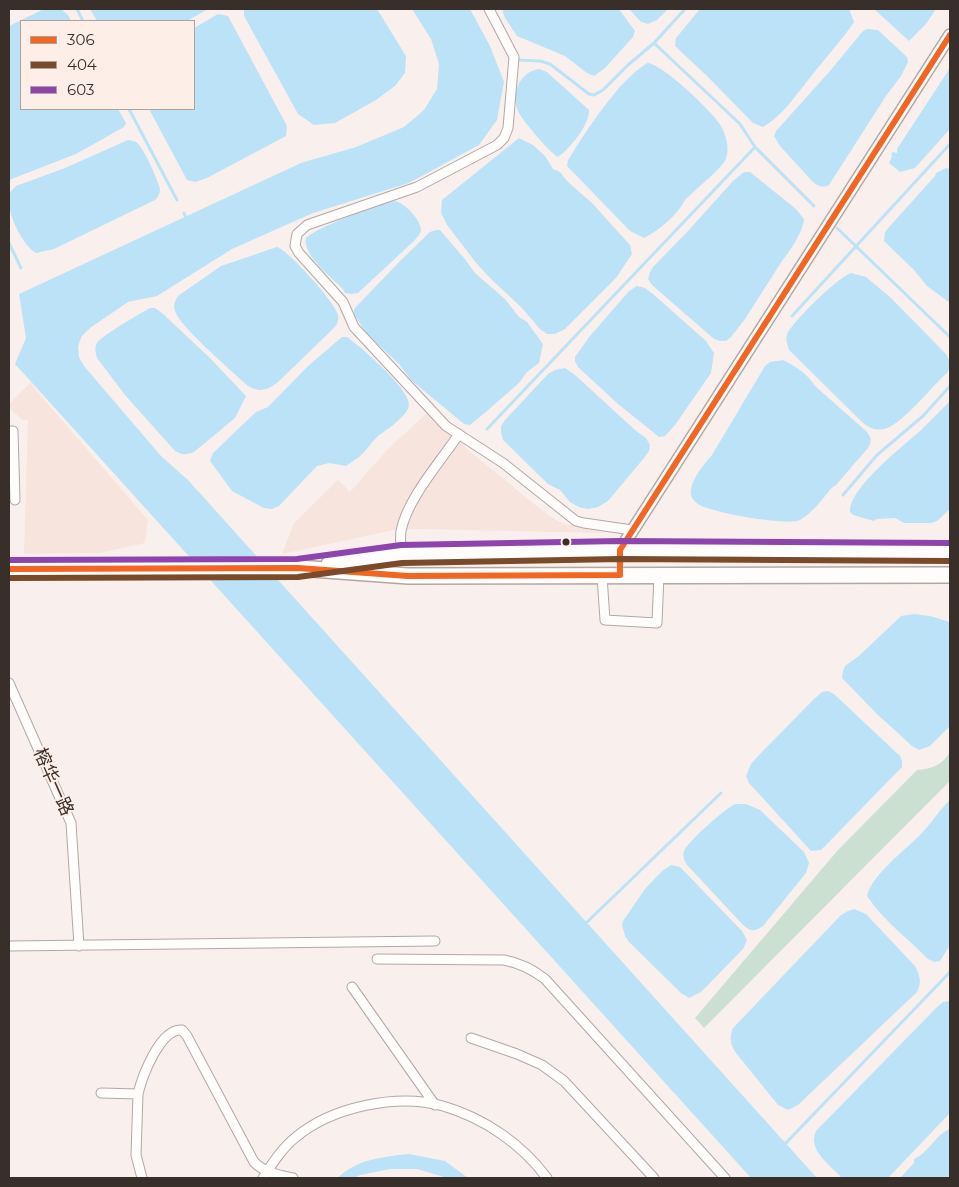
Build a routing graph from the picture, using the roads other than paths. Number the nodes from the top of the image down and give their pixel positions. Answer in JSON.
{"nodes":[{"id":1,"x":489,"y":9,"type":"edge"},
{"id":2,"x":950,"y":35,"type":"edge"},
{"id":3,"x":9,"y":431,"type":"edge"},
{"id":4,"x":459,"y":434,"type":"junction"},
{"id":5,"x":15,"y":500,"type":"dead end"},
{"id":6,"x":632,"y":530,"type":"junction"},
{"id":7,"x":620,"y":550,"type":"junction"},
{"id":8,"x":950,"y":552,"type":"edge"},
{"id":9,"x":401,"y":554,"type":"junction"},
{"id":10,"x":298,"y":568,"type":"junction"},
{"id":11,"x":9,"y":569,"type":"edge"},
{"id":12,"x":659,"y":575,"type":"junction"},
{"id":13,"x":950,"y":575,"type":"edge"},
{"id":14,"x":602,"y":576,"type":"junction"},
{"id":15,"x":620,"y":576,"type":"junction"},
{"id":16,"x":9,"y":683,"type":"edge"},
{"id":17,"x":435,"y":941,"type":"dead end"},
{"id":18,"x":9,"y":946,"type":"edge"},
{"id":19,"x":79,"y":946,"type":"junction"},
{"id":20,"x":377,"y":959,"type":"dead end"},
{"id":21,"x":352,"y":987,"type":"dead end"},
{"id":22,"x":471,"y":1038,"type":"dead end"},
{"id":23,"x":101,"y":1093,"type":"dead end"},
{"id":24,"x":138,"y":1094,"type":"junction"},
{"id":25,"x":435,"y":1105,"type":"junction"},
{"id":26,"x":265,"y":1175,"type":"edge"},
{"id":27,"x":142,"y":1178,"type":"edge"},
{"id":28,"x":293,"y":1178,"type":"edge"},
{"id":29,"x":547,"y":1178,"type":"edge"},
{"id":30,"x":654,"y":1178,"type":"edge"},
{"id":31,"x":725,"y":1178,"type":"edge"}],
"edges":[{"from":1,"to":4,"type":"street"},
{"from":2,"to":6,"type":"street"},
{"from":3,"to":5,"type":"street"},
{"from":4,"to":6,"type":"street"},
{"from":4,"to":9,"type":"street"},
{"from":6,"to":7,"type":"street"},
{"from":7,"to":8,"type":"main road"},
{"from":7,"to":9,"type":"main road"},
{"from":7,"to":15,"type":"main road"},
{"from":9,"to":10,"type":"main road"},
{"from":10,"to":11,"type":"main road"},
{"from":10,"to":14,"type":"main road"},
{"from":12,"to":13,"type":"main road"},
{"from":12,"to":14,"type":"street"},
{"from":12,"to":15,"type":"main road"},
{"from":14,"to":15,"type":"main road"},
{"from":16,"to":19,"type":"street","name":"榕华一路"},
{"from":17,"to":19,"type":"street"},
{"from":18,"to":19,"type":"street"},
{"from":20,"to":31,"type":"street"},
{"from":21,"to":25,"type":"street"},
{"from":22,"to":30,"type":"street"},
{"from":23,"to":24,"type":"street"},
{"from":24,"to":26,"type":"street"},
{"from":24,"to":27,"type":"street"},
{"from":25,"to":26,"type":"street"},
{"from":25,"to":29,"type":"street"},
{"from":26,"to":28,"type":"street"}]}
